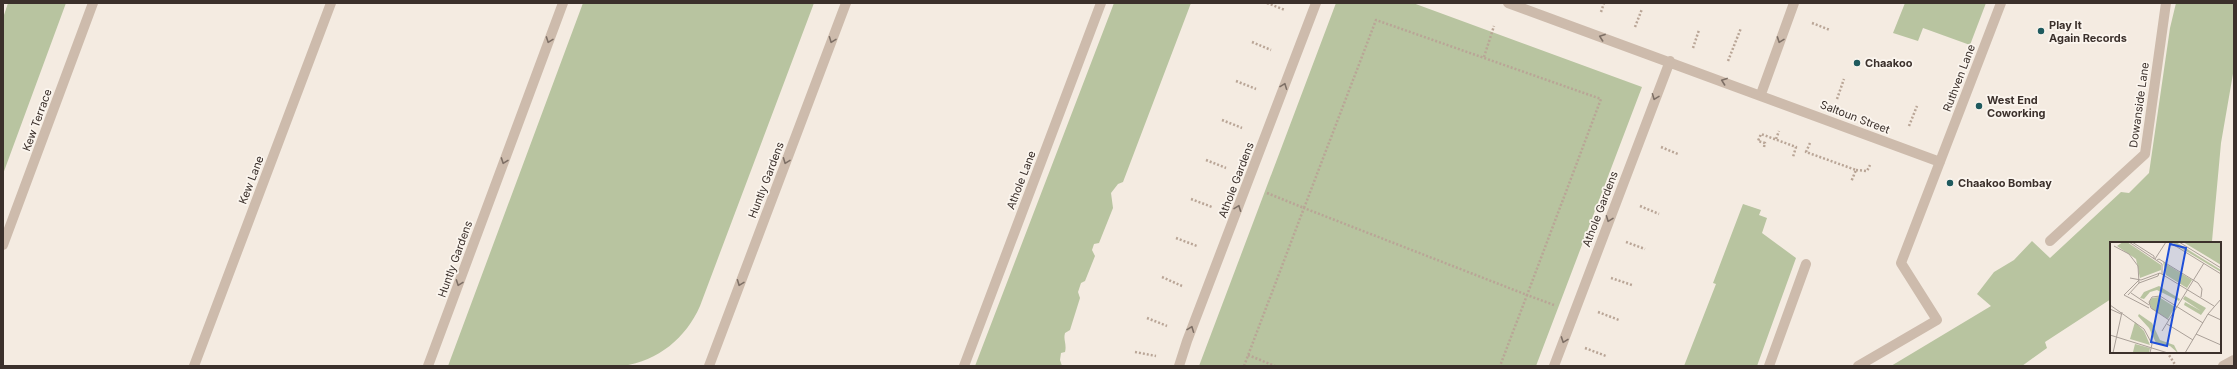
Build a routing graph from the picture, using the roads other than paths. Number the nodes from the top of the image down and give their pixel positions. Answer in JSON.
{"nodes":[{"id":1,"x":93,"y":3,"type":"edge"},
{"id":2,"x":331,"y":3,"type":"edge"},
{"id":3,"x":563,"y":3,"type":"edge"},
{"id":4,"x":846,"y":3,"type":"edge"},
{"id":5,"x":1101,"y":3,"type":"edge"},
{"id":6,"x":1316,"y":3,"type":"edge"},
{"id":7,"x":1508,"y":3,"type":"edge"},
{"id":8,"x":1794,"y":3,"type":"edge"},
{"id":9,"x":2002,"y":3,"type":"edge"},
{"id":10,"x":2166,"y":3,"type":"edge"},
{"id":11,"x":1670,"y":61,"type":"junction"},
{"id":12,"x":1761,"y":94,"type":"junction"},
{"id":13,"x":1940,"y":162,"type":"junction"},
{"id":14,"x":2050,"y":241,"type":"dead end"},
{"id":15,"x":3,"y":245,"type":"edge"},
{"id":16,"x":1806,"y":264,"type":"dead end"},
{"id":17,"x":2234,"y":360,"type":"edge"},
{"id":18,"x":194,"y":366,"type":"edge"},
{"id":19,"x":428,"y":366,"type":"edge"},
{"id":20,"x":709,"y":366,"type":"edge"},
{"id":21,"x":964,"y":366,"type":"edge"},
{"id":22,"x":1179,"y":366,"type":"edge"},
{"id":23,"x":1554,"y":366,"type":"edge"},
{"id":24,"x":1769,"y":366,"type":"edge"},
{"id":25,"x":1858,"y":366,"type":"edge"},
{"id":26,"x":2223,"y":366,"type":"edge"}],
"edges":[{"from":1,"to":15,"type":"street","name":"Kew Terrace"},
{"from":2,"to":18,"type":"street","name":"Kew Lane"},
{"from":3,"to":19,"type":"street","name":"Huntly Gardens","one_way":true},
{"from":4,"to":20,"type":"street","name":"Huntly Gardens","one_way":true},
{"from":5,"to":21,"type":"street","name":"Athole Lane"},
{"from":22,"to":6,"type":"street","name":"Athole Gardens","one_way":true},
{"from":11,"to":7,"type":"street","one_way":true},
{"from":8,"to":12,"type":"street","one_way":true},
{"from":9,"to":13,"type":"street","name":"Ruthven Lane"},
{"from":10,"to":14,"type":"street","name":"Dowanside Lane"},
{"from":12,"to":11,"type":"street","one_way":true},
{"from":11,"to":23,"type":"street","name":"Athole Gardens","one_way":true},
{"from":12,"to":13,"type":"street","name":"Saltoun Street"},
{"from":13,"to":25,"type":"street","name":"Ruthven Lane"},
{"from":16,"to":24,"type":"street"},
{"from":17,"to":26,"type":"street"}]}
